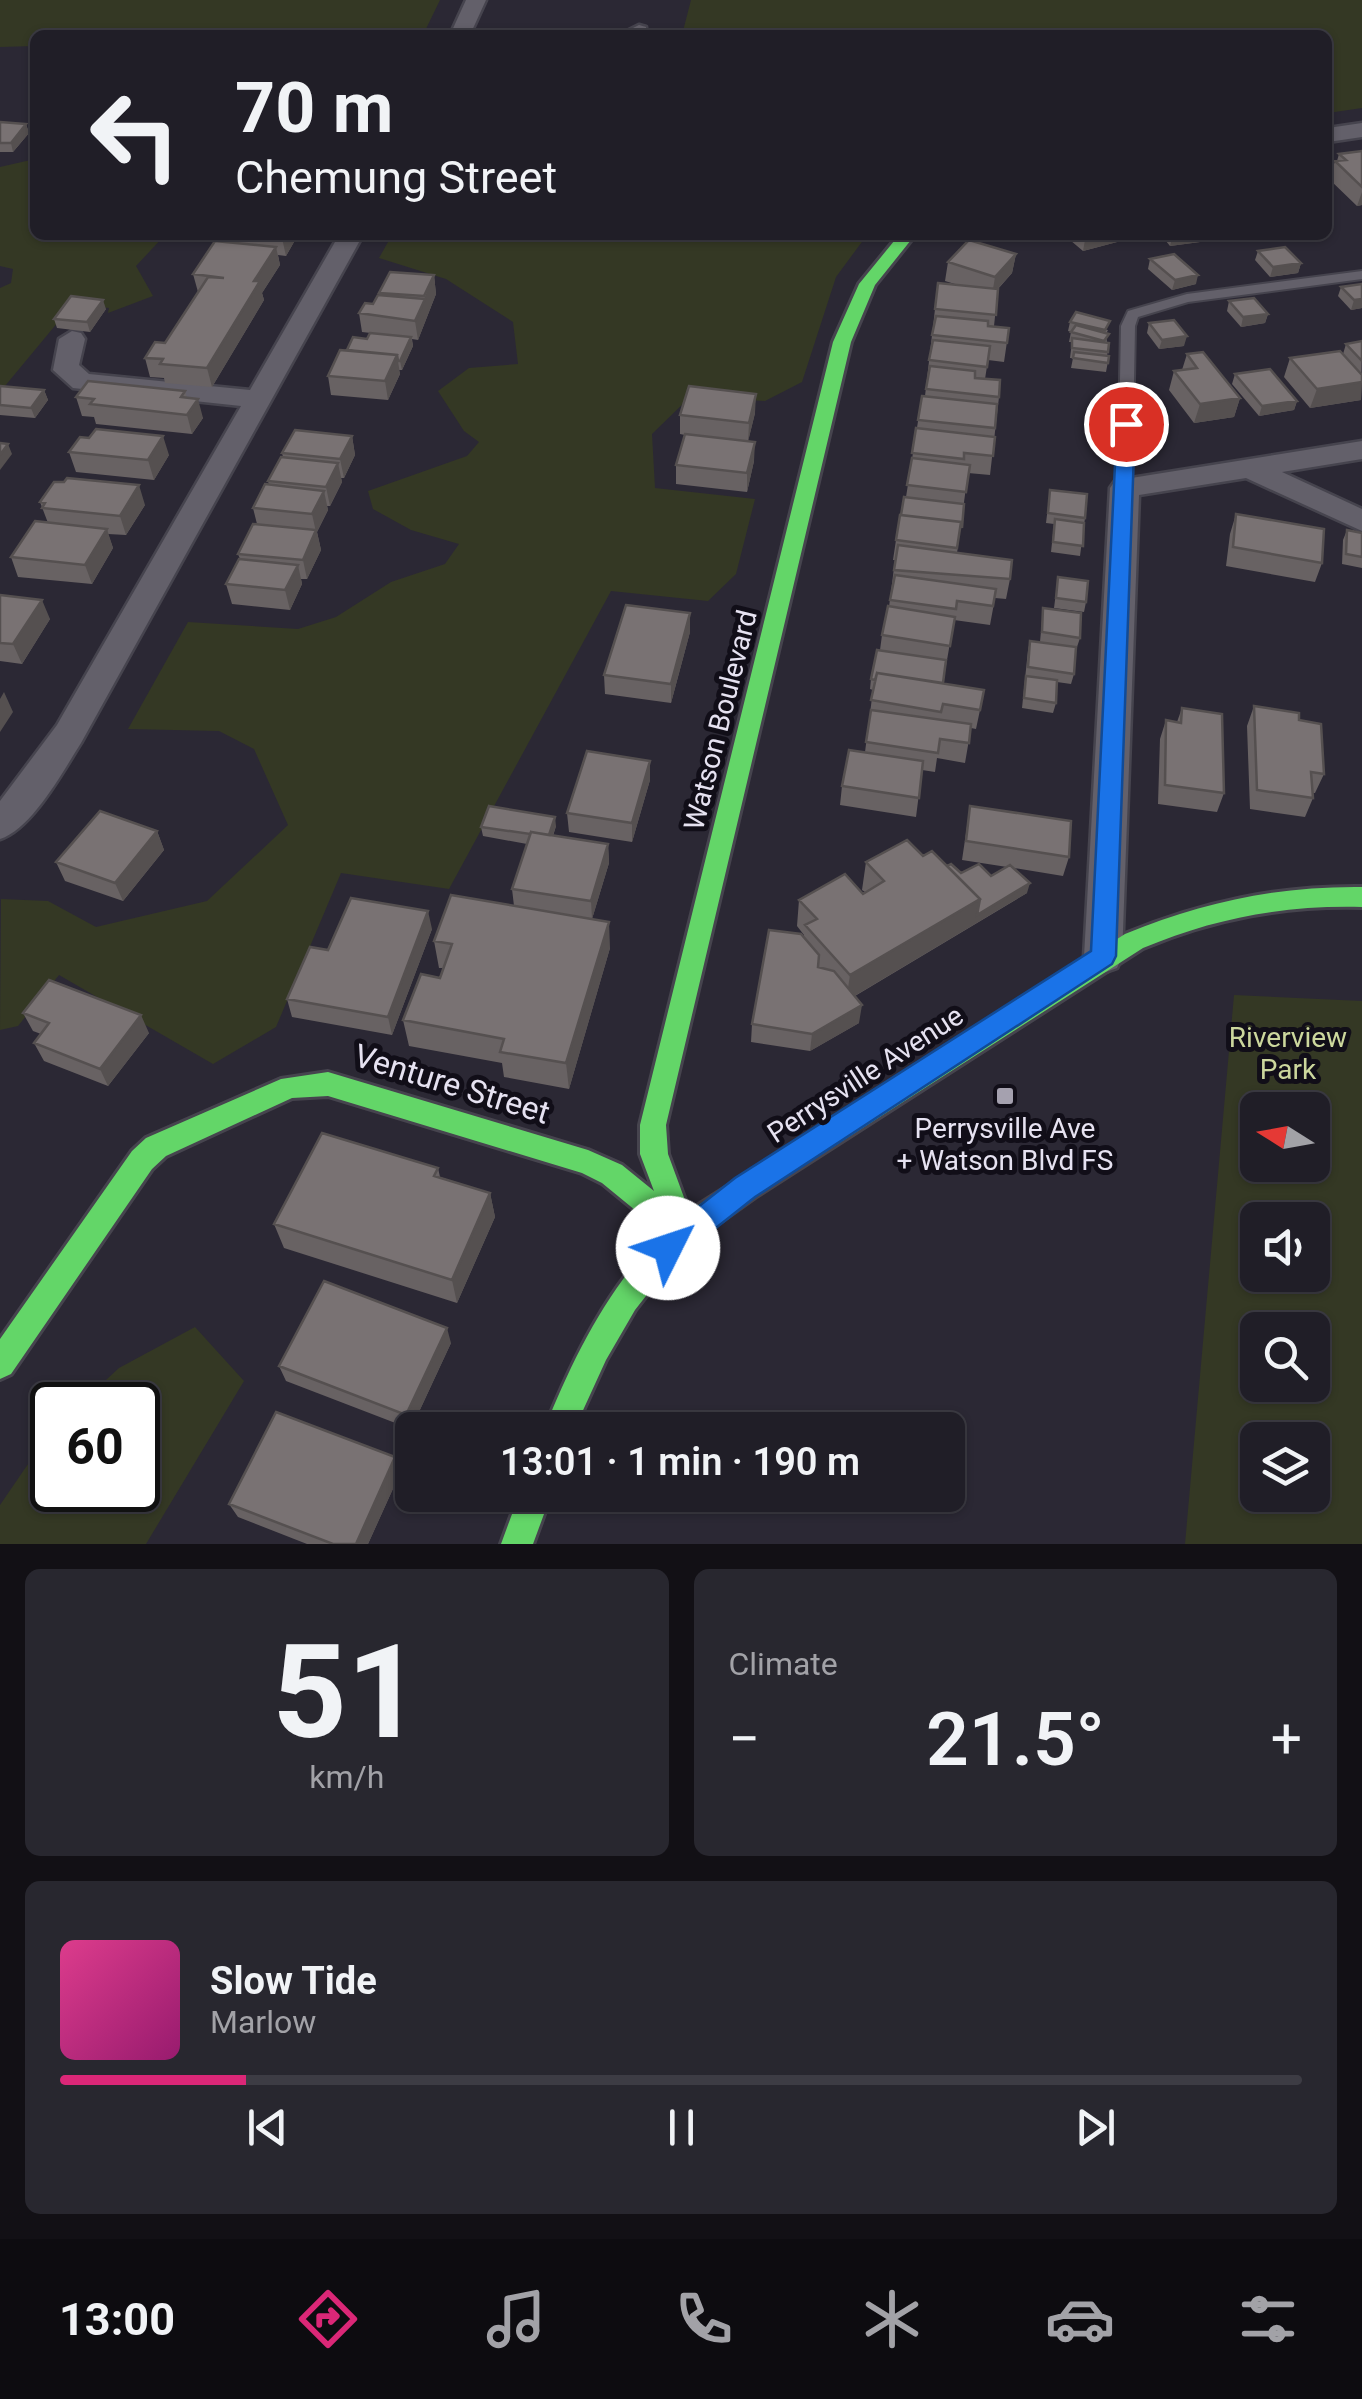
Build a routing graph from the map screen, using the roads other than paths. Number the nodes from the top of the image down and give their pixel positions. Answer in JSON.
{"nodes":[{"id":1,"x":476,"y":0,"type":"edge"},
{"id":2,"x":462,"y":30,"type":"edge"},
{"id":3,"x":1362,"y":130,"type":"edge"},
{"id":4,"x":1332,"y":134,"type":"edge"},
{"id":5,"x":348,"y":240,"type":"edge"},
{"id":6,"x":902,"y":240,"type":"edge"},
{"id":7,"x":1362,"y":276,"type":"edge"},
{"id":8,"x":72,"y":339,"type":"dead end"},
{"id":9,"x":256,"y":399,"type":"junction"},
{"id":10,"x":1362,"y":450,"type":"edge"},
{"id":11,"x":1250,"y":468,"type":"junction"},
{"id":12,"x":1125,"y":488,"type":"junction"},
{"id":13,"x":1362,"y":521,"type":"edge"},
{"id":14,"x":0,"y":824,"type":"edge"},
{"id":15,"x":1362,"y":898,"type":"edge"},
{"id":16,"x":1103,"y":956,"type":"junction"},
{"id":17,"x":683,"y":1233,"type":"junction"},
{"id":18,"x":0,"y":1364,"type":"edge"},
{"id":19,"x":566,"y":1412,"type":"edge"},
{"id":20,"x":529,"y":1512,"type":"edge"},
{"id":21,"x":517,"y":1544,"type":"edge"}],
"edges":[{"from":1,"to":2,"type":"street"},
{"from":3,"to":4,"type":"street"},
{"from":5,"to":9,"type":"street"},
{"from":6,"to":17,"type":"street","name":"Watson Boulevard"},
{"from":7,"to":12,"type":"lane"},
{"from":8,"to":9,"type":"street"},
{"from":9,"to":14,"type":"street"},
{"from":10,"to":11,"type":"street"},
{"from":11,"to":12,"type":"street"},
{"from":11,"to":13,"type":"street"},
{"from":12,"to":16,"type":"street"},
{"from":15,"to":16,"type":"street","name":"Perrysville Avenue"},
{"from":16,"to":17,"type":"street","name":"Perrysville Avenue"},
{"from":17,"to":18,"type":"street","name":"Venture Street"},
{"from":17,"to":19,"type":"street","name":"Perrysville Avenue"},
{"from":20,"to":21,"type":"street"}]}
